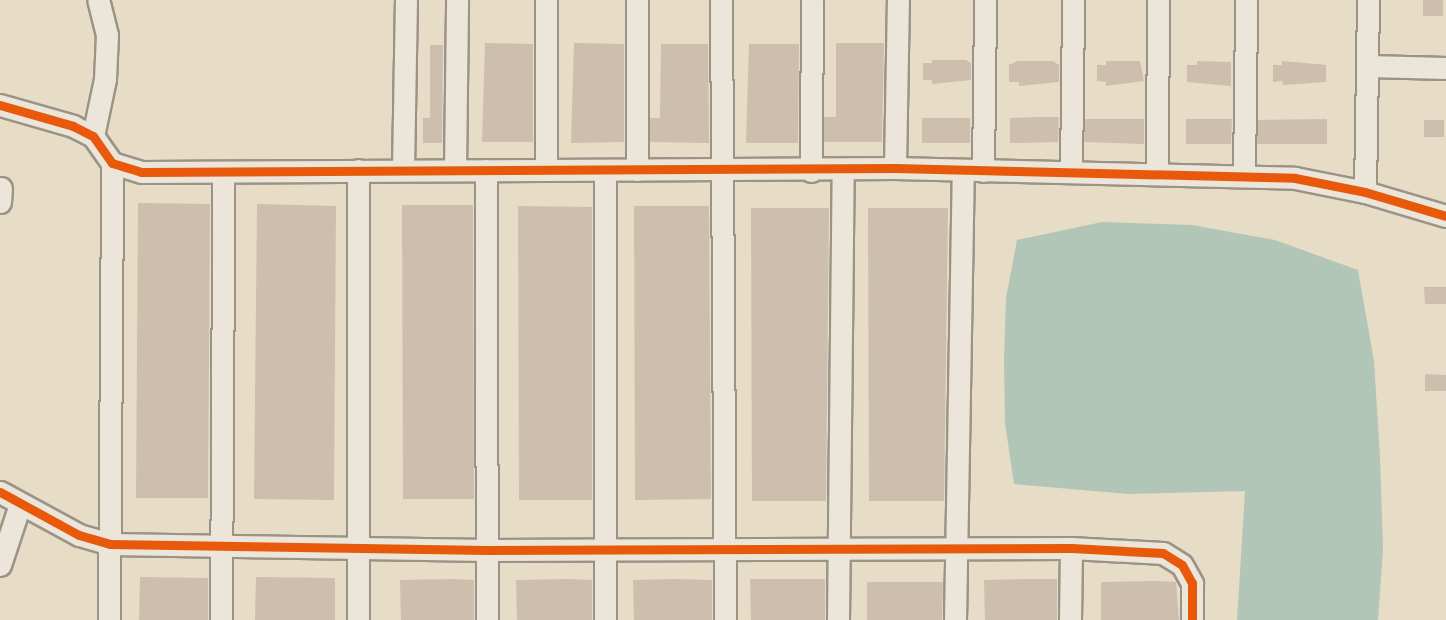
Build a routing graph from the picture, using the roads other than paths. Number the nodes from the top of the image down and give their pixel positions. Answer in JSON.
{"nodes":[{"id":1,"x":98,"y":0,"type":"edge"},
{"id":2,"x":405,"y":0,"type":"edge"},
{"id":3,"x":457,"y":0,"type":"edge"},
{"id":4,"x":546,"y":0,"type":"edge"},
{"id":5,"x":637,"y":0,"type":"edge"},
{"id":6,"x":721,"y":0,"type":"edge"},
{"id":7,"x":812,"y":0,"type":"edge"},
{"id":8,"x":898,"y":0,"type":"edge"},
{"id":9,"x":985,"y":0,"type":"edge"},
{"id":10,"x":1073,"y":0,"type":"edge"},
{"id":11,"x":1158,"y":0,"type":"edge"},
{"id":12,"x":1246,"y":0,"type":"edge"},
{"id":13,"x":1368,"y":0,"type":"edge"},
{"id":14,"x":1368,"y":66,"type":"junction"},
{"id":15,"x":1446,"y":68,"type":"edge"},
{"id":16,"x":0,"y":105,"type":"edge"},
{"id":17,"x":93,"y":136,"type":"junction"},
{"id":18,"x":112,"y":163,"type":"junction"},
{"id":19,"x":895,"y":168,"type":"junction"},
{"id":20,"x":358,"y":170,"type":"junction"},
{"id":21,"x":403,"y":170,"type":"junction"},
{"id":22,"x":455,"y":170,"type":"junction"},
{"id":23,"x":486,"y":170,"type":"junction"},
{"id":24,"x":545,"y":170,"type":"junction"},
{"id":25,"x":605,"y":170,"type":"junction"},
{"id":26,"x":637,"y":170,"type":"junction"},
{"id":27,"x":723,"y":170,"type":"junction"},
{"id":28,"x":843,"y":170,"type":"junction"},
{"id":29,"x":973,"y":170,"type":"junction"},
{"id":30,"x":811,"y":171,"type":"junction"},
{"id":31,"x":223,"y":172,"type":"junction"},
{"id":32,"x":1072,"y":172,"type":"junction"},
{"id":33,"x":1157,"y":174,"type":"junction"},
{"id":34,"x":1244,"y":176,"type":"junction"},
{"id":35,"x":1,"y":188,"type":"edge"},
{"id":36,"x":1366,"y":192,"type":"junction"},
{"id":37,"x":0,"y":202,"type":"edge"},
{"id":38,"x":1441,"y":212,"type":"edge"},
{"id":39,"x":0,"y":492,"type":"edge"},
{"id":40,"x":20,"y":504,"type":"junction"},
{"id":41,"x":110,"y":544,"type":"junction"},
{"id":42,"x":221,"y":547,"type":"junction"},
{"id":43,"x":358,"y":547,"type":"junction"},
{"id":44,"x":838,"y":548,"type":"junction"},
{"id":45,"x":1071,"y":548,"type":"junction"},
{"id":46,"x":726,"y":549,"type":"junction"},
{"id":47,"x":955,"y":549,"type":"junction"},
{"id":48,"x":487,"y":550,"type":"junction"},
{"id":49,"x":606,"y":550,"type":"junction"},
{"id":50,"x":0,"y":565,"type":"edge"},
{"id":51,"x":109,"y":620,"type":"edge"},
{"id":52,"x":221,"y":620,"type":"edge"},
{"id":53,"x":358,"y":620,"type":"edge"},
{"id":54,"x":486,"y":620,"type":"edge"},
{"id":55,"x":605,"y":620,"type":"edge"},
{"id":56,"x":725,"y":620,"type":"edge"},
{"id":57,"x":838,"y":620,"type":"edge"},
{"id":58,"x":955,"y":620,"type":"edge"},
{"id":59,"x":1070,"y":620,"type":"edge"},
{"id":60,"x":1192,"y":620,"type":"edge"}],
"edges":[{"from":1,"to":17,"type":"street"},
{"from":2,"to":21,"type":"street"},
{"from":3,"to":22,"type":"street"},
{"from":4,"to":24,"type":"street"},
{"from":5,"to":26,"type":"street"},
{"from":6,"to":27,"type":"street"},
{"from":7,"to":30,"type":"street"},
{"from":8,"to":19,"type":"street"},
{"from":9,"to":29,"type":"street"},
{"from":10,"to":32,"type":"street"},
{"from":11,"to":33,"type":"street"},
{"from":12,"to":34,"type":"street"},
{"from":13,"to":14,"type":"street"},
{"from":14,"to":15,"type":"street"},
{"from":14,"to":36,"type":"street"},
{"from":16,"to":17,"type":"street"},
{"from":17,"to":18,"type":"street"},
{"from":18,"to":31,"type":"street"},
{"from":18,"to":41,"type":"street"},
{"from":19,"to":28,"type":"street"},
{"from":19,"to":29,"type":"street"},
{"from":20,"to":21,"type":"street"},
{"from":20,"to":31,"type":"street"},
{"from":20,"to":43,"type":"street"},
{"from":21,"to":22,"type":"street"},
{"from":22,"to":23,"type":"street"},
{"from":23,"to":24,"type":"street"},
{"from":23,"to":48,"type":"street"},
{"from":24,"to":25,"type":"street"},
{"from":25,"to":26,"type":"street"},
{"from":25,"to":49,"type":"street"},
{"from":26,"to":27,"type":"street"},
{"from":27,"to":30,"type":"street"},
{"from":27,"to":46,"type":"street"},
{"from":28,"to":30,"type":"street"},
{"from":28,"to":44,"type":"street"},
{"from":29,"to":32,"type":"street"},
{"from":29,"to":47,"type":"street"},
{"from":31,"to":42,"type":"street"},
{"from":32,"to":33,"type":"street"},
{"from":33,"to":34,"type":"street"},
{"from":34,"to":36,"type":"street"},
{"from":35,"to":37,"type":"street"},
{"from":36,"to":38,"type":"street"},
{"from":39,"to":40,"type":"street"},
{"from":40,"to":41,"type":"street"},
{"from":40,"to":50,"type":"street"},
{"from":41,"to":42,"type":"street"},
{"from":41,"to":51,"type":"street"},
{"from":42,"to":43,"type":"street"},
{"from":42,"to":52,"type":"street"},
{"from":43,"to":48,"type":"street"},
{"from":43,"to":53,"type":"street"},
{"from":44,"to":46,"type":"street"},
{"from":44,"to":47,"type":"street"},
{"from":44,"to":57,"type":"street"},
{"from":45,"to":47,"type":"street"},
{"from":45,"to":59,"type":"street"},
{"from":45,"to":60,"type":"street"},
{"from":46,"to":49,"type":"street"},
{"from":46,"to":56,"type":"street"},
{"from":47,"to":58,"type":"street"},
{"from":48,"to":49,"type":"street"},
{"from":48,"to":54,"type":"street"},
{"from":49,"to":55,"type":"street"}]}
